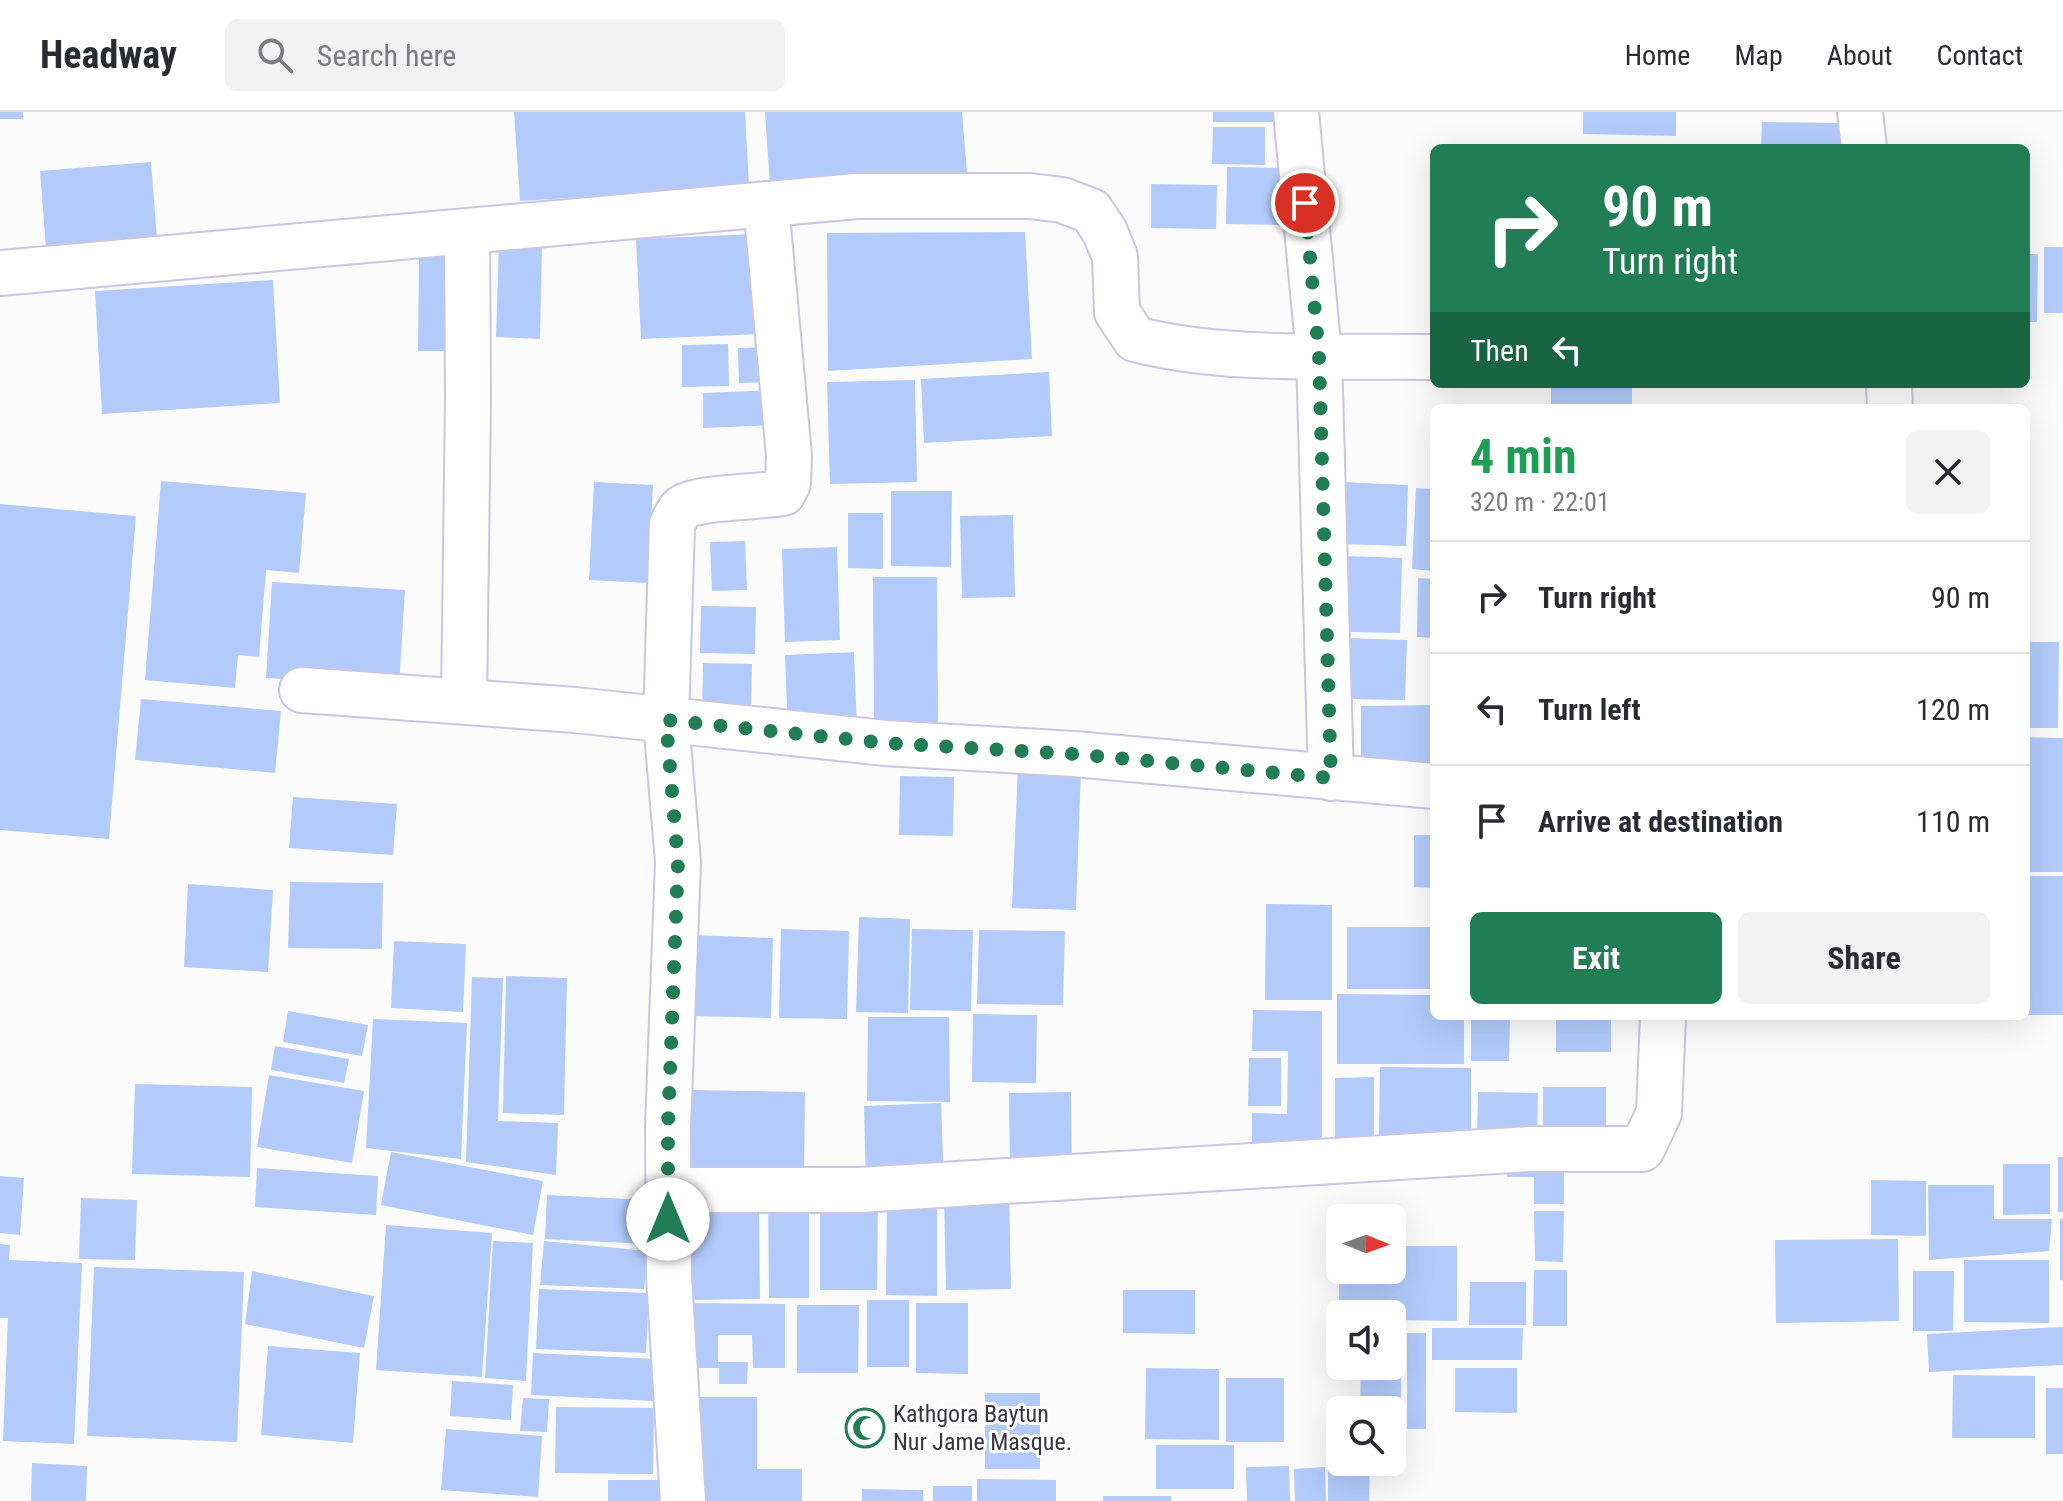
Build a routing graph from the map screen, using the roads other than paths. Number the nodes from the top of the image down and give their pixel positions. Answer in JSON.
{"nodes":[{"id":1,"x":1296,"y":112,"type":"edge"},
{"id":2,"x":1860,"y":112,"type":"edge"},
{"id":3,"x":1864,"y":144,"type":"edge"},
{"id":4,"x":766,"y":204,"type":"junction"},
{"id":5,"x":467,"y":232,"type":"junction"},
{"id":6,"x":0,"y":273,"type":"edge"},
{"id":7,"x":1319,"y":355,"type":"junction"},
{"id":8,"x":1430,"y":357,"type":"edge"},
{"id":9,"x":302,"y":690,"type":"dead end"},
{"id":10,"x":464,"y":701,"type":"junction"},
{"id":11,"x":666,"y":720,"type":"junction"},
{"id":12,"x":1331,"y":778,"type":"junction"},
{"id":13,"x":1430,"y":786,"type":"edge"},
{"id":14,"x":1663,"y":1020,"type":"edge"},
{"id":15,"x":668,"y":1190,"type":"junction"},
{"id":16,"x":683,"y":1501,"type":"edge"}],
"edges":[{"from":1,"to":7,"type":"street"},
{"from":2,"to":3,"type":"street"},
{"from":4,"to":5,"type":"street"},
{"from":4,"to":7,"type":"street"},
{"from":4,"to":11,"type":"street"},
{"from":5,"to":6,"type":"street"},
{"from":5,"to":10,"type":"street"},
{"from":7,"to":8,"type":"street"},
{"from":7,"to":12,"type":"street"},
{"from":9,"to":10,"type":"street"},
{"from":10,"to":11,"type":"street"},
{"from":11,"to":12,"type":"street"},
{"from":11,"to":15,"type":"street"},
{"from":12,"to":13,"type":"street"},
{"from":14,"to":15,"type":"street"},
{"from":15,"to":16,"type":"street"}]}
